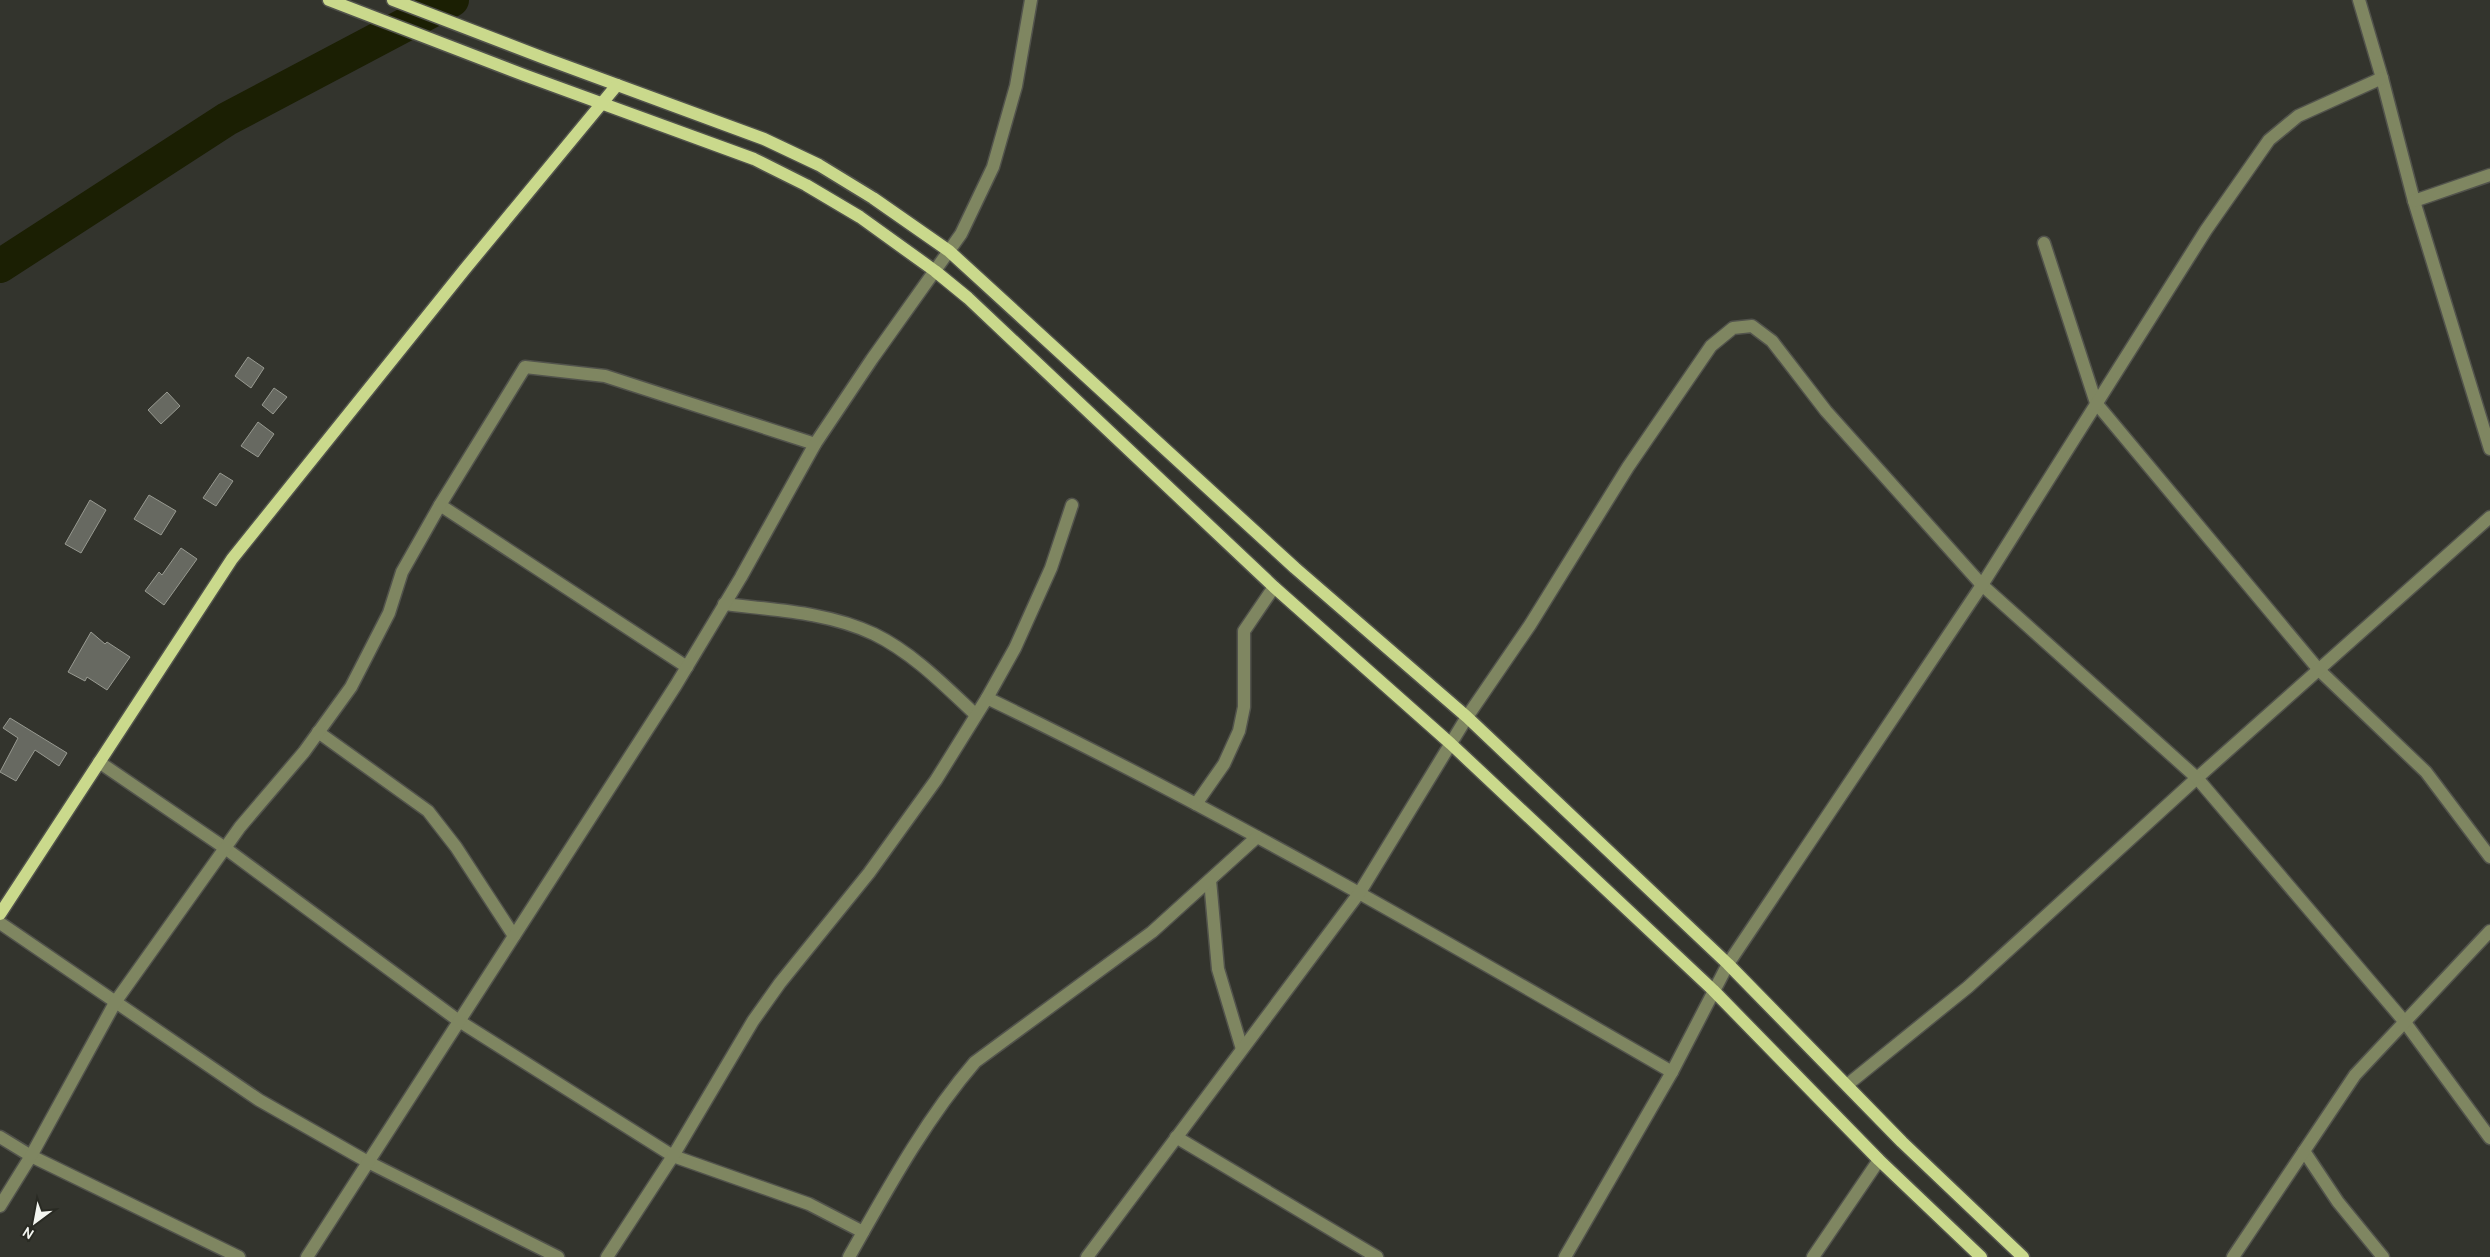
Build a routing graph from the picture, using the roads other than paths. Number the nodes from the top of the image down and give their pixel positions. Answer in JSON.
{"nodes":[{"id":1,"x":329,"y":0,"type":"edge"},
{"id":2,"x":393,"y":0,"type":"edge"},
{"id":3,"x":1031,"y":0,"type":"edge"},
{"id":4,"x":2359,"y":0,"type":"edge"},
{"id":5,"x":2382,"y":78,"type":"junction"},
{"id":6,"x":617,"y":85,"type":"junction"},
{"id":7,"x":602,"y":103,"type":"junction"},
{"id":8,"x":2490,"y":176,"type":"edge"},
{"id":9,"x":2414,"y":201,"type":"junction"},
{"id":10,"x":2044,"y":243,"type":"dead end"},
{"id":11,"x":949,"y":250,"type":"junction"},
{"id":12,"x":935,"y":270,"type":"junction"},
{"id":13,"x":2096,"y":404,"type":"junction"},
{"id":14,"x":2487,"y":433,"type":"edge"},
{"id":15,"x":815,"y":444,"type":"junction"},
{"id":16,"x":2490,"y":449,"type":"edge"},
{"id":17,"x":440,"y":505,"type":"junction"},
{"id":18,"x":1072,"y":505,"type":"dead end"},
{"id":19,"x":2490,"y":517,"type":"edge"},
{"id":20,"x":1982,"y":584,"type":"junction"},
{"id":21,"x":1274,"y":587,"type":"junction"},
{"id":22,"x":724,"y":604,"type":"junction"},
{"id":23,"x":686,"y":667,"type":"junction"},
{"id":24,"x":2318,"y":670,"type":"junction"},
{"id":25,"x":987,"y":698,"type":"junction"},
{"id":26,"x":976,"y":715,"type":"junction"},
{"id":27,"x":1467,"y":717,"type":"junction"},
{"id":28,"x":318,"y":732,"type":"junction"},
{"id":29,"x":1451,"y":744,"type":"junction"},
{"id":30,"x":99,"y":762,"type":"junction"},
{"id":31,"x":2197,"y":778,"type":"junction"},
{"id":32,"x":1196,"y":804,"type":"junction"},
{"id":33,"x":1257,"y":837,"type":"junction"},
{"id":34,"x":225,"y":848,"type":"junction"},
{"id":35,"x":2490,"y":857,"type":"edge"},
{"id":36,"x":1210,"y":880,"type":"junction"},
{"id":37,"x":1360,"y":892,"type":"junction"},
{"id":38,"x":0,"y":914,"type":"edge"},
{"id":39,"x":0,"y":923,"type":"edge"},
{"id":40,"x":2490,"y":931,"type":"edge"},
{"id":41,"x":514,"y":936,"type":"junction"},
{"id":42,"x":1728,"y":964,"type":"junction"},
{"id":43,"x":1713,"y":990,"type":"junction"},
{"id":44,"x":116,"y":1001,"type":"junction"},
{"id":45,"x":459,"y":1021,"type":"junction"},
{"id":46,"x":2404,"y":1021,"type":"junction"},
{"id":47,"x":1242,"y":1049,"type":"junction"},
{"id":48,"x":1672,"y":1072,"type":"junction"},
{"id":49,"x":1847,"y":1085,"type":"junction"},
{"id":50,"x":0,"y":1137,"type":"edge"},
{"id":51,"x":1176,"y":1137,"type":"junction"},
{"id":52,"x":2490,"y":1138,"type":"edge"},
{"id":53,"x":2304,"y":1151,"type":"junction"},
{"id":54,"x":31,"y":1156,"type":"junction"},
{"id":55,"x":673,"y":1156,"type":"junction"},
{"id":56,"x":1879,"y":1160,"type":"junction"},
{"id":57,"x":368,"y":1162,"type":"junction"},
{"id":58,"x":0,"y":1206,"type":"edge"},
{"id":59,"x":863,"y":1232,"type":"junction"},
{"id":60,"x":1362,"y":1253,"type":"edge"},
{"id":61,"x":238,"y":1257,"type":"edge"},
{"id":62,"x":307,"y":1257,"type":"edge"},
{"id":63,"x":558,"y":1257,"type":"edge"},
{"id":64,"x":607,"y":1257,"type":"edge"},
{"id":65,"x":849,"y":1257,"type":"edge"},
{"id":66,"x":1087,"y":1257,"type":"edge"},
{"id":67,"x":1377,"y":1257,"type":"edge"},
{"id":68,"x":1565,"y":1257,"type":"edge"},
{"id":69,"x":1813,"y":1257,"type":"edge"},
{"id":70,"x":1981,"y":1257,"type":"edge"},
{"id":71,"x":2023,"y":1257,"type":"edge"},
{"id":72,"x":2232,"y":1257,"type":"edge"},
{"id":73,"x":2383,"y":1257,"type":"edge"}],
"edges":[{"from":1,"to":7,"type":"main road"},
{"from":2,"to":6,"type":"main road"},
{"from":3,"to":11,"type":"street"},
{"from":4,"to":5,"type":"street"},
{"from":5,"to":9,"type":"street"},
{"from":5,"to":13,"type":"street"},
{"from":6,"to":7,"type":"main road"},
{"from":6,"to":11,"type":"main road"},
{"from":7,"to":12,"type":"main road"},
{"from":7,"to":30,"type":"main road"},
{"from":8,"to":9,"type":"street"},
{"from":9,"to":14,"type":"street"},
{"from":10,"to":13,"type":"street"},
{"from":11,"to":12,"type":"street"},
{"from":11,"to":27,"type":"main road"},
{"from":12,"to":15,"type":"street"},
{"from":12,"to":21,"type":"main road"},
{"from":13,"to":20,"type":"street"},
{"from":13,"to":24,"type":"street"},
{"from":14,"to":16,"type":"street"},
{"from":15,"to":17,"type":"street"},
{"from":15,"to":22,"type":"street"},
{"from":17,"to":23,"type":"street"},
{"from":17,"to":28,"type":"street"},
{"from":18,"to":25,"type":"street"},
{"from":19,"to":24,"type":"street"},
{"from":20,"to":27,"type":"street"},
{"from":20,"to":31,"type":"street"},
{"from":20,"to":42,"type":"street"},
{"from":21,"to":29,"type":"main road"},
{"from":21,"to":32,"type":"street"},
{"from":22,"to":23,"type":"street"},
{"from":22,"to":26,"type":"street"},
{"from":23,"to":41,"type":"street"},
{"from":24,"to":31,"type":"street"},
{"from":24,"to":35,"type":"street"},
{"from":25,"to":26,"type":"street"},
{"from":25,"to":32,"type":"street"},
{"from":26,"to":55,"type":"street"},
{"from":27,"to":29,"type":"street"},
{"from":27,"to":42,"type":"main road"},
{"from":28,"to":34,"type":"street"},
{"from":28,"to":41,"type":"street"},
{"from":29,"to":37,"type":"street"},
{"from":29,"to":43,"type":"main road"},
{"from":30,"to":34,"type":"street"},
{"from":30,"to":38,"type":"main road"},
{"from":31,"to":46,"type":"street"},
{"from":31,"to":49,"type":"street"},
{"from":32,"to":33,"type":"street"},
{"from":33,"to":36,"type":"street"},
{"from":33,"to":37,"type":"street"},
{"from":34,"to":44,"type":"street"},
{"from":34,"to":45,"type":"street"},
{"from":36,"to":47,"type":"street"},
{"from":36,"to":59,"type":"street"},
{"from":37,"to":47,"type":"street"},
{"from":37,"to":48,"type":"street"},
{"from":39,"to":44,"type":"street"},
{"from":40,"to":46,"type":"street"},
{"from":41,"to":45,"type":"street"},
{"from":42,"to":43,"type":"street"},
{"from":42,"to":49,"type":"main road"},
{"from":43,"to":48,"type":"street"},
{"from":43,"to":56,"type":"main road"},
{"from":44,"to":54,"type":"street"},
{"from":44,"to":57,"type":"street"},
{"from":45,"to":55,"type":"street"},
{"from":45,"to":57,"type":"street"},
{"from":46,"to":52,"type":"street"},
{"from":46,"to":53,"type":"street"},
{"from":47,"to":51,"type":"street"},
{"from":48,"to":68,"type":"street"},
{"from":49,"to":71,"type":"main road"},
{"from":50,"to":54,"type":"street"},
{"from":51,"to":60,"type":"street"},
{"from":51,"to":66,"type":"street"},
{"from":53,"to":72,"type":"street"},
{"from":53,"to":73,"type":"street"},
{"from":54,"to":58,"type":"street"},
{"from":54,"to":61,"type":"street"},
{"from":55,"to":59,"type":"street"},
{"from":55,"to":64,"type":"street"},
{"from":56,"to":69,"type":"street"},
{"from":56,"to":70,"type":"main road"},
{"from":57,"to":62,"type":"street"},
{"from":57,"to":63,"type":"street"},
{"from":59,"to":65,"type":"street"},
{"from":60,"to":67,"type":"street"}]}
